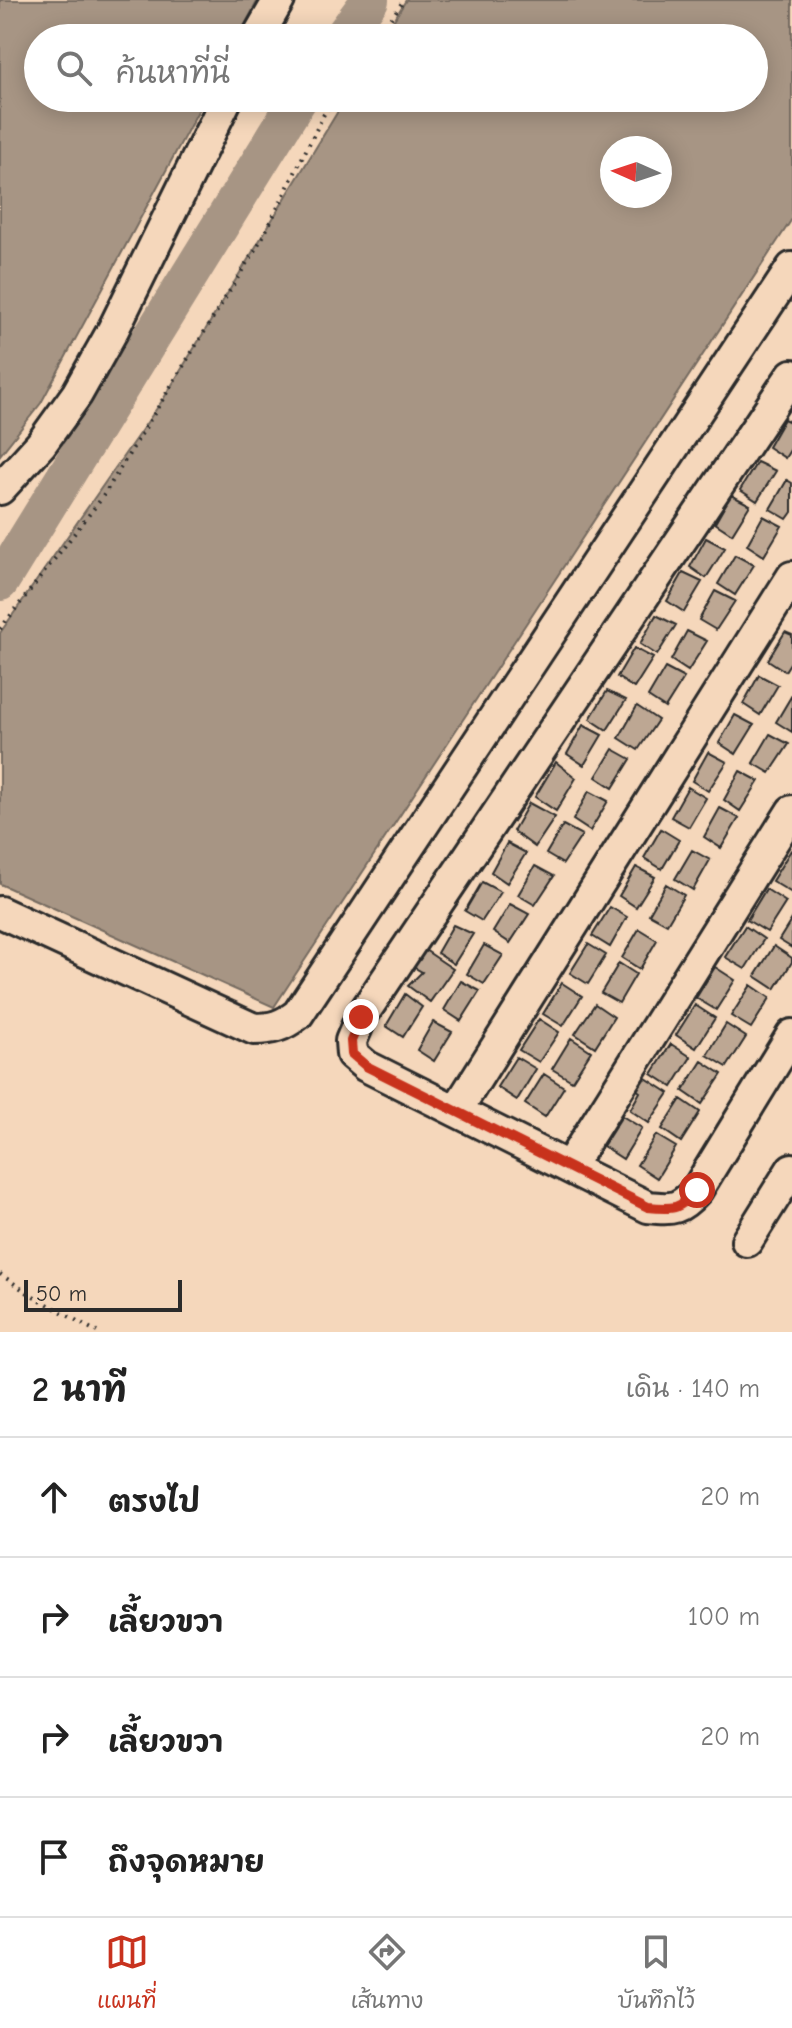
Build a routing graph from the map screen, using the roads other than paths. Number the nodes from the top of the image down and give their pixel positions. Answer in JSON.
{"nodes":[{"id":1,"x":279,"y":0,"type":"edge"},
{"id":2,"x":265,"y":24,"type":"edge"},
{"id":3,"x":220,"y":112,"type":"edge"},
{"id":4,"x":792,"y":268,"type":"edge"},
{"id":5,"x":792,"y":375,"type":"edge"},
{"id":6,"x":0,"y":489,"type":"edge"},
{"id":7,"x":792,"y":577,"type":"edge"},
{"id":8,"x":792,"y":811,"type":"edge"},
{"id":9,"x":0,"y":912,"type":"edge"},
{"id":10,"x":792,"y":1035,"type":"edge"},
{"id":11,"x":456,"y":1111,"type":"junction"},
{"id":12,"x":569,"y":1167,"type":"junction"},
{"id":13,"x":792,"y":1169,"type":"edge"},
{"id":14,"x":747,"y":1241,"type":"dead end"}],
"edges":[{"from":1,"to":2,"type":"street"},
{"from":3,"to":6,"type":"street"},
{"from":4,"to":9,"type":"street"},
{"from":5,"to":11,"type":"street"},
{"from":7,"to":11,"type":"street"},
{"from":8,"to":12,"type":"street"},
{"from":10,"to":12,"type":"street"},
{"from":11,"to":12,"type":"street"},
{"from":13,"to":14,"type":"street"}]}
